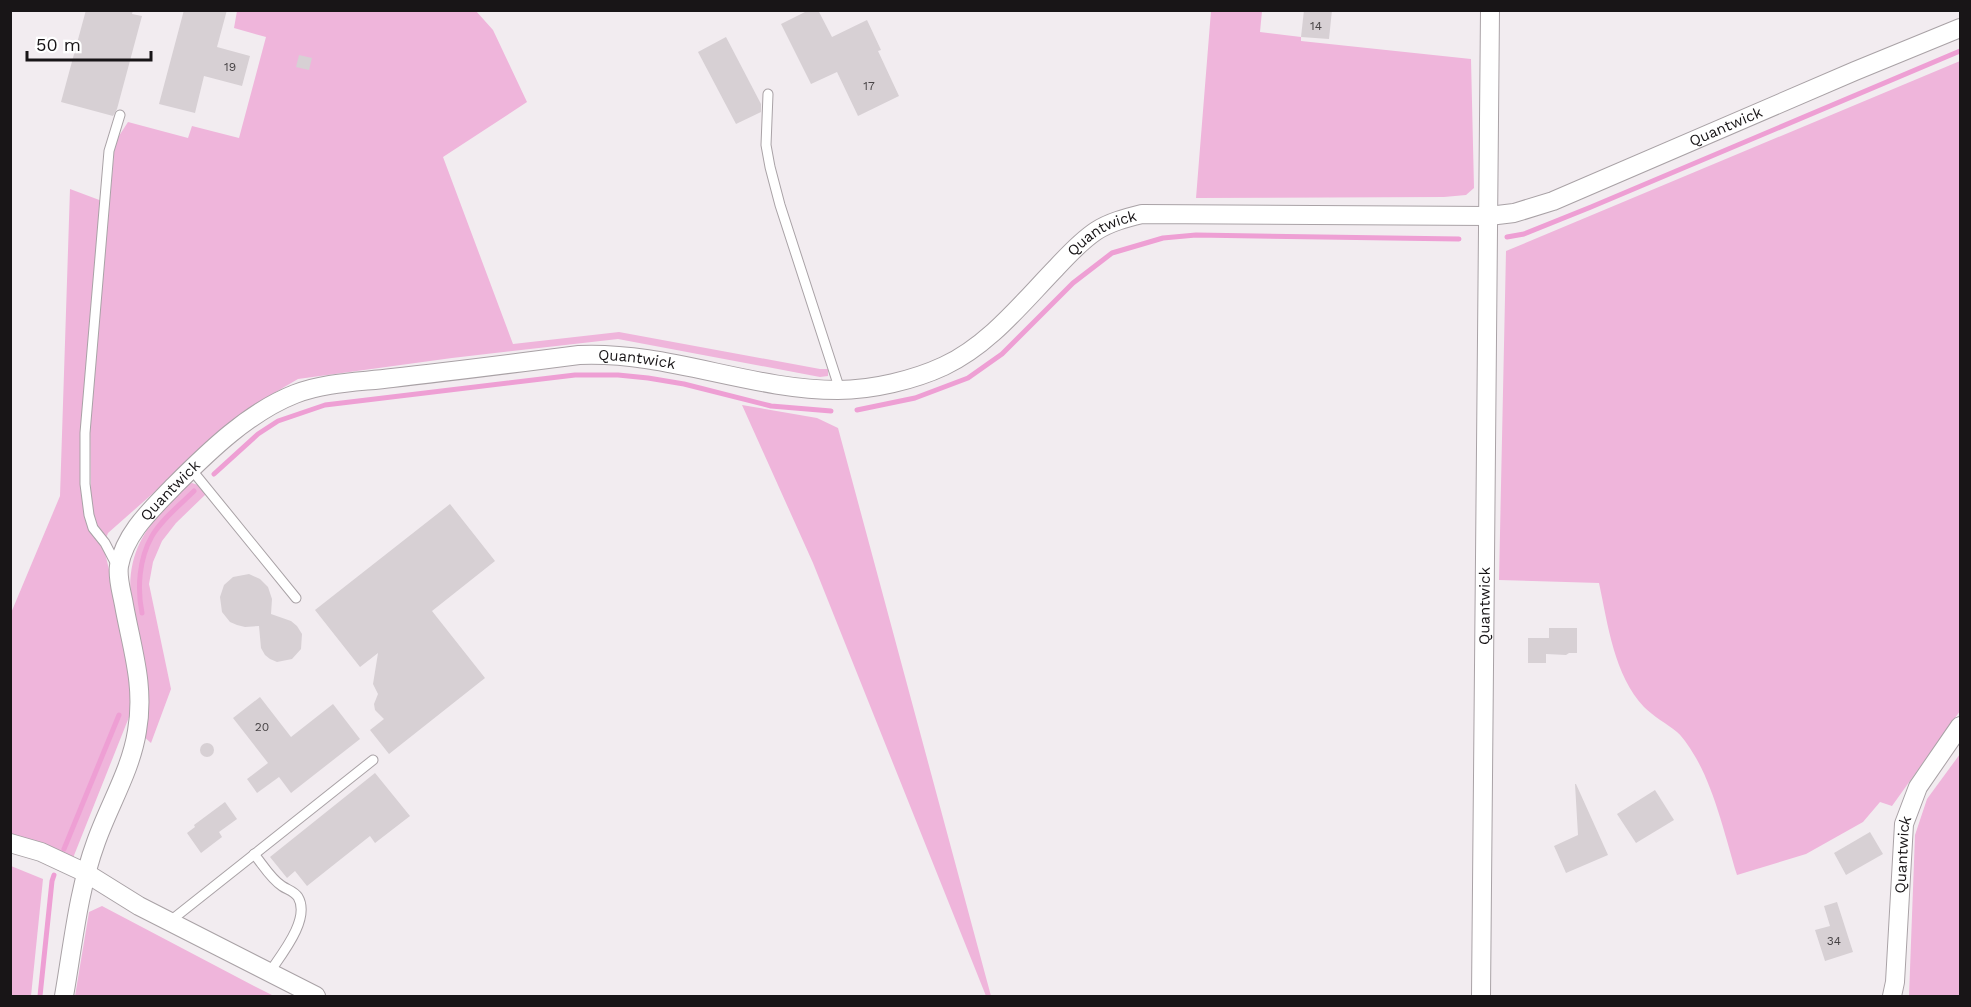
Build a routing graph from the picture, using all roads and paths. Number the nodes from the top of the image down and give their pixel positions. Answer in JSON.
{"nodes":[{"id":1,"x":1490,"y":10,"type":"edge"},
{"id":2,"x":1960,"y":28,"type":"edge"},
{"id":3,"x":768,"y":94,"type":"dead end"},
{"id":4,"x":120,"y":115,"type":"dead end"},
{"id":5,"x":1489,"y":216,"type":"junction"},
{"id":6,"x":840,"y":390,"type":"junction"},
{"id":7,"x":191,"y":469,"type":"junction"},
{"id":8,"x":118,"y":568,"type":"junction"},
{"id":9,"x":296,"y":598,"type":"dead end"},
{"id":10,"x":1960,"y":726,"type":"edge"},
{"id":11,"x":373,"y":760,"type":"dead end"},
{"id":12,"x":10,"y":843,"type":"edge"},
{"id":13,"x":254,"y":854,"type":"junction"},
{"id":14,"x":86,"y":873,"type":"junction"},
{"id":15,"x":170,"y":922,"type":"junction"},
{"id":16,"x":269,"y":973,"type":"junction"},
{"id":17,"x":64,"y":996,"type":"edge"},
{"id":18,"x":316,"y":996,"type":"edge"},
{"id":19,"x":1481,"y":996,"type":"edge"},
{"id":20,"x":1892,"y":996,"type":"edge"}],
"edges":[{"from":1,"to":5,"type":"street","name":"Quantwick"},
{"from":2,"to":5,"type":"street","name":"Quantwick"},
{"from":3,"to":6,"type":"lane"},
{"from":4,"to":8,"type":"lane"},
{"from":5,"to":6,"type":"street","name":"Quantwick"},
{"from":5,"to":19,"type":"street","name":"Quantwick"},
{"from":6,"to":7,"type":"street","name":"Quantwick"},
{"from":7,"to":8,"type":"street","name":"Quantwick"},
{"from":7,"to":9,"type":"lane"},
{"from":8,"to":14,"type":"street"},
{"from":10,"to":20,"type":"street","name":"Quantwick"},
{"from":11,"to":13,"type":"lane"},
{"from":12,"to":14,"type":"street"},
{"from":13,"to":15,"type":"lane"},
{"from":13,"to":16,"type":"lane"},
{"from":14,"to":15,"type":"street"},
{"from":14,"to":17,"type":"street"},
{"from":15,"to":16,"type":"street"},
{"from":16,"to":18,"type":"street"}]}
